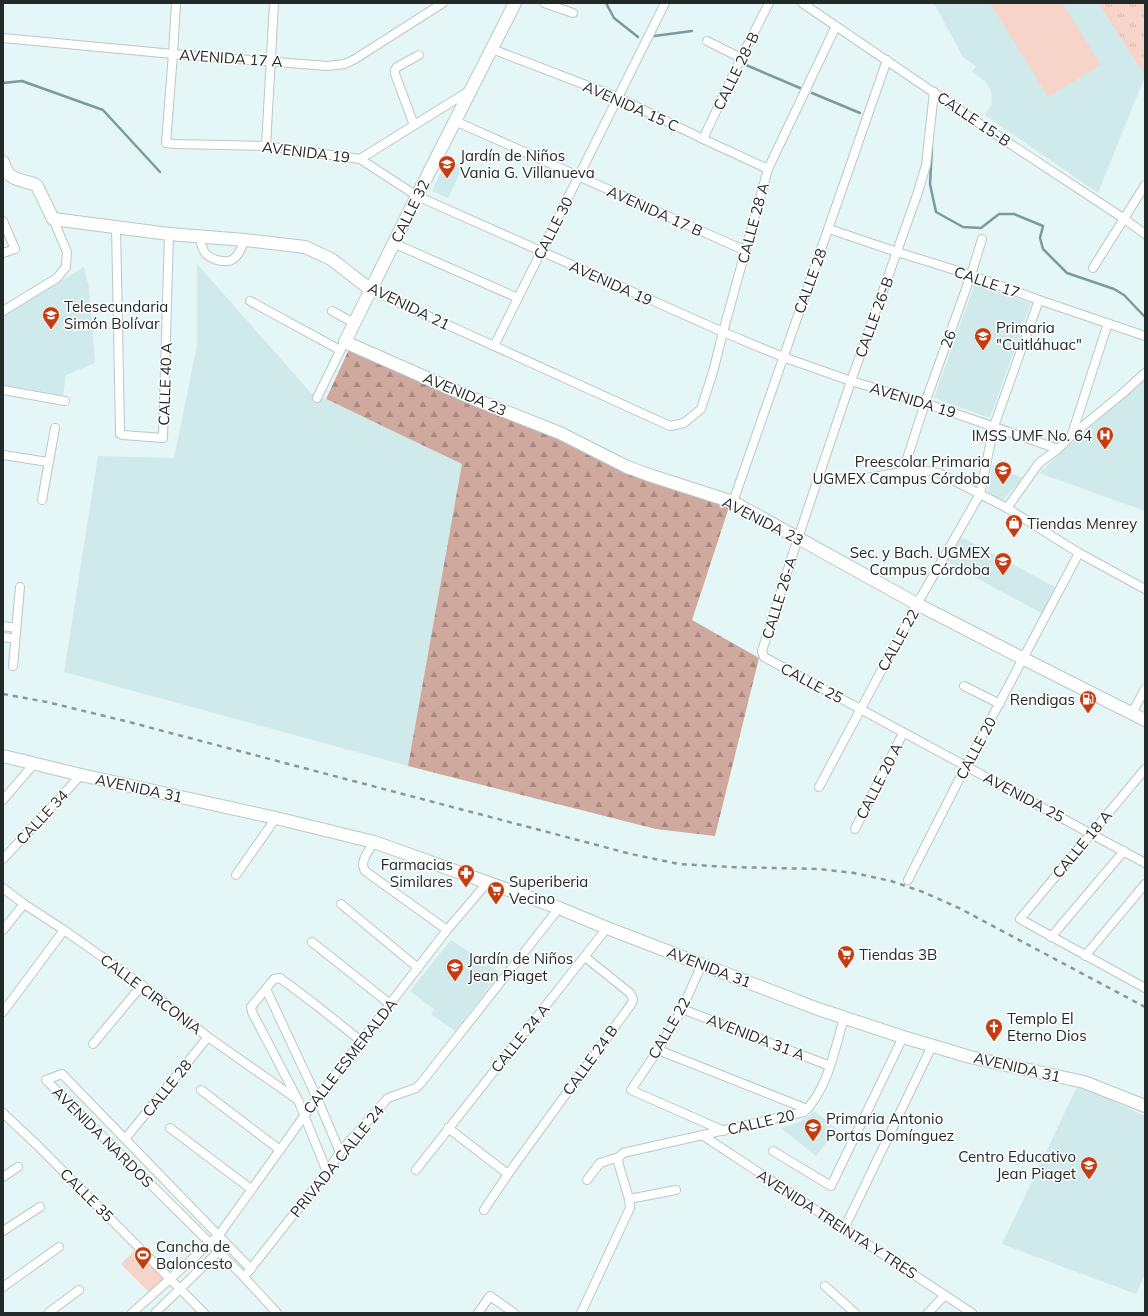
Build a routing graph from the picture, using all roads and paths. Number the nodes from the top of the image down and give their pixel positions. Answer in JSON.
{"nodes":[{"id":1,"x":176,"y":3,"type":"edge"},
{"id":2,"x":274,"y":3,"type":"edge"},
{"id":3,"x":443,"y":3,"type":"edge"},
{"id":4,"x":515,"y":3,"type":"edge"},
{"id":5,"x":544,"y":3,"type":"edge"},
{"id":6,"x":665,"y":3,"type":"edge"},
{"id":7,"x":769,"y":3,"type":"edge"},
{"id":8,"x":802,"y":3,"type":"edge"},
{"id":9,"x":573,"y":13,"type":"dead end"},
{"id":10,"x":836,"y":26,"type":"junction"},
{"id":11,"x":3,"y":38,"type":"edge"},
{"id":12,"x":707,"y":41,"type":"dead end"},
{"id":13,"x":492,"y":49,"type":"junction"},
{"id":14,"x":173,"y":54,"type":"junction"},
{"id":15,"x":419,"y":55,"type":"dead end"},
{"id":16,"x":741,"y":58,"type":"junction"},
{"id":17,"x":887,"y":60,"type":"junction"},
{"id":18,"x":271,"y":61,"type":"junction"},
{"id":19,"x":470,"y":91,"type":"junction"},
{"id":20,"x":934,"y":92,"type":"junction"},
{"id":21,"x":617,"y":98,"type":"junction"},
{"id":22,"x":455,"y":121,"type":"junction"},
{"id":23,"x":414,"y":125,"type":"junction"},
{"id":24,"x":703,"y":139,"type":"junction"},
{"id":25,"x":266,"y":146,"type":"junction"},
{"id":26,"x":360,"y":159,"type":"junction"},
{"id":27,"x":3,"y":162,"type":"edge"},
{"id":28,"x":768,"y":169,"type":"junction"},
{"id":29,"x":579,"y":177,"type":"junction"},
{"id":30,"x":1145,"y":185,"type":"edge"},
{"id":31,"x":416,"y":196,"type":"junction"},
{"id":32,"x":1123,"y":218,"type":"junction"},
{"id":33,"x":53,"y":219,"type":"junction"},
{"id":34,"x":3,"y":221,"type":"edge"},
{"id":35,"x":116,"y":226,"type":"junction"},
{"id":36,"x":829,"y":229,"type":"junction"},
{"id":37,"x":169,"y":234,"type":"junction"},
{"id":38,"x":1145,"y":234,"type":"edge"},
{"id":39,"x":199,"y":236,"type":"junction"},
{"id":40,"x":982,"y":239,"type":"dead end"},
{"id":41,"x":245,"y":240,"type":"junction"},
{"id":42,"x":393,"y":243,"type":"junction"},
{"id":43,"x":746,"y":251,"type":"junction"},
{"id":44,"x":540,"y":252,"type":"junction"},
{"id":45,"x":897,"y":252,"type":"junction"},
{"id":46,"x":3,"y":253,"type":"edge"},
{"id":47,"x":1093,"y":268,"type":"dead end"},
{"id":48,"x":971,"y":275,"type":"junction"},
{"id":49,"x":372,"y":290,"type":"junction"},
{"id":50,"x":518,"y":298,"type":"junction"},
{"id":51,"x":1039,"y":300,"type":"junction"},
{"id":52,"x":250,"y":301,"type":"dead end"},
{"id":53,"x":3,"y":311,"type":"edge"},
{"id":54,"x":332,"y":311,"type":"dead end"},
{"id":55,"x":1108,"y":322,"type":"junction"},
{"id":56,"x":354,"y":324,"type":"junction"},
{"id":57,"x":723,"y":332,"type":"junction"},
{"id":58,"x":1145,"y":336,"type":"edge"},
{"id":59,"x":342,"y":346,"type":"junction"},
{"id":60,"x":494,"y":346,"type":"junction"},
{"id":61,"x":783,"y":357,"type":"junction"},
{"id":62,"x":1145,"y":373,"type":"edge"},
{"id":63,"x":851,"y":381,"type":"junction"},
{"id":64,"x":3,"y":390,"type":"edge"},
{"id":65,"x":317,"y":398,"type":"dead end"},
{"id":66,"x":65,"y":401,"type":"dead end"},
{"id":67,"x":925,"y":403,"type":"junction"},
{"id":68,"x":684,"y":423,"type":"joint"},
{"id":69,"x":994,"y":426,"type":"junction"},
{"id":70,"x":55,"y":428,"type":"dead end"},
{"id":71,"x":1072,"y":435,"type":"junction"},
{"id":72,"x":1058,"y":449,"type":"junction"},
{"id":73,"x":3,"y":455,"type":"edge"},
{"id":74,"x":48,"y":462,"type":"junction"},
{"id":75,"x":903,"y":471,"type":"junction"},
{"id":76,"x":818,"y":479,"type":"junction"},
{"id":77,"x":980,"y":494,"type":"junction"},
{"id":78,"x":42,"y":500,"type":"dead end"},
{"id":79,"x":733,"y":502,"type":"junction"},
{"id":80,"x":1007,"y":508,"type":"junction"},
{"id":81,"x":798,"y":538,"type":"junction"},
{"id":82,"x":1079,"y":553,"type":"junction"},
{"id":83,"x":20,"y":587,"type":"dead end"},
{"id":84,"x":1145,"y":589,"type":"edge"},
{"id":85,"x":917,"y":604,"type":"junction"},
{"id":86,"x":3,"y":626,"type":"edge"},
{"id":87,"x":16,"y":628,"type":"junction"},
{"id":88,"x":3,"y":637,"type":"edge"},
{"id":89,"x":15,"y":639,"type":"junction"},
{"id":90,"x":764,"y":657,"type":"joint"},
{"id":91,"x":1024,"y":659,"type":"junction"},
{"id":92,"x":13,"y":666,"type":"dead end"},
{"id":93,"x":964,"y":686,"type":"dead end"},
{"id":94,"x":1145,"y":689,"type":"edge"},
{"id":95,"x":1000,"y":704,"type":"junction"},
{"id":96,"x":860,"y":709,"type":"junction"},
{"id":97,"x":1132,"y":713,"type":"junction"},
{"id":98,"x":1145,"y":720,"type":"edge"},
{"id":99,"x":904,"y":733,"type":"junction"},
{"id":100,"x":3,"y":756,"type":"edge"},
{"id":101,"x":34,"y":764,"type":"junction"},
{"id":102,"x":966,"y":766,"type":"junction"},
{"id":103,"x":1145,"y":769,"type":"edge"},
{"id":104,"x":81,"y":776,"type":"junction"},
{"id":105,"x":819,"y":787,"type":"dead end"},
{"id":106,"x":3,"y":800,"type":"edge"},
{"id":107,"x":276,"y":818,"type":"junction"},
{"id":108,"x":855,"y":830,"type":"dead end"},
{"id":109,"x":1091,"y":834,"type":"junction"},
{"id":110,"x":374,"y":842,"type":"junction"},
{"id":111,"x":1124,"y":851,"type":"junction"},
{"id":112,"x":3,"y":860,"type":"edge"},
{"id":113,"x":1145,"y":863,"type":"edge"},
{"id":114,"x":236,"y":875,"type":"dead end"},
{"id":115,"x":908,"y":880,"type":"dead end"},
{"id":116,"x":487,"y":882,"type":"junction"},
{"id":117,"x":1145,"y":884,"type":"edge"},
{"id":118,"x":3,"y":888,"type":"edge"},
{"id":119,"x":24,"y":904,"type":"junction"},
{"id":120,"x":341,"y":904,"type":"dead end"},
{"id":121,"x":559,"y":908,"type":"junction"},
{"id":122,"x":607,"y":928,"type":"junction"},
{"id":123,"x":3,"y":930,"type":"edge"},
{"id":124,"x":64,"y":930,"type":"junction"},
{"id":125,"x":447,"y":930,"type":"junction"},
{"id":126,"x":1051,"y":937,"type":"junction"},
{"id":127,"x":312,"y":942,"type":"dead end"},
{"id":128,"x":1085,"y":956,"type":"junction"},
{"id":129,"x":585,"y":957,"type":"junction"},
{"id":130,"x":702,"y":964,"type":"junction"},
{"id":131,"x":418,"y":968,"type":"junction"},
{"id":132,"x":142,"y":985,"type":"junction"},
{"id":133,"x":1143,"y":985,"type":"edge"},
{"id":134,"x":266,"y":989,"type":"junction"},
{"id":135,"x":390,"y":1004,"type":"junction"},
{"id":136,"x":682,"y":1009,"type":"junction"},
{"id":137,"x":3,"y":1012,"type":"edge"},
{"id":138,"x":844,"y":1018,"type":"junction"},
{"id":139,"x":208,"y":1037,"type":"junction"},
{"id":140,"x":903,"y":1037,"type":"junction"},
{"id":141,"x":361,"y":1041,"type":"junction"},
{"id":142,"x":93,"y":1044,"type":"dead end"},
{"id":143,"x":932,"y":1046,"type":"junction"},
{"id":144,"x":658,"y":1050,"type":"junction"},
{"id":145,"x":830,"y":1066,"type":"junction"},
{"id":146,"x":201,"y":1090,"type":"dead end"},
{"id":147,"x":317,"y":1098,"type":"junction"},
{"id":148,"x":298,"y":1100,"type":"junction"},
{"id":149,"x":1145,"y":1106,"type":"edge"},
{"id":150,"x":807,"y":1109,"type":"junction"},
{"id":151,"x":304,"y":1115,"type":"junction"},
{"id":152,"x":4,"y":1116,"type":"edge"},
{"id":153,"x":170,"y":1128,"type":"dead end"},
{"id":154,"x":448,"y":1128,"type":"junction"},
{"id":155,"x":724,"y":1131,"type":"junction"},
{"id":156,"x":702,"y":1135,"type":"junction"},
{"id":157,"x":125,"y":1139,"type":"junction"},
{"id":158,"x":280,"y":1150,"type":"junction"},
{"id":159,"x":773,"y":1151,"type":"dead end"},
{"id":160,"x":340,"y":1152,"type":"junction"},
{"id":161,"x":619,"y":1156,"type":"junction"},
{"id":162,"x":18,"y":1167,"type":"dead end"},
{"id":163,"x":416,"y":1170,"type":"dead end"},
{"id":164,"x":327,"y":1172,"type":"junction"},
{"id":165,"x":508,"y":1174,"type":"junction"},
{"id":166,"x":3,"y":1176,"type":"edge"},
{"id":167,"x":587,"y":1180,"type":"dead end"},
{"id":168,"x":252,"y":1189,"type":"junction"},
{"id":169,"x":676,"y":1190,"type":"dead end"},
{"id":170,"x":629,"y":1199,"type":"junction"},
{"id":171,"x":40,"y":1207,"type":"dead end"},
{"id":172,"x":484,"y":1210,"type":"dead end"},
{"id":173,"x":844,"y":1229,"type":"junction"},
{"id":174,"x":3,"y":1231,"type":"edge"},
{"id":175,"x":219,"y":1235,"type":"junction"},
{"id":176,"x":209,"y":1243,"type":"junction"},
{"id":177,"x":58,"y":1247,"type":"dead end"},
{"id":178,"x":218,"y":1252,"type":"junction"},
{"id":179,"x":251,"y":1269,"type":"junction"},
{"id":180,"x":244,"y":1277,"type":"junction"},
{"id":181,"x":170,"y":1278,"type":"junction"},
{"id":182,"x":3,"y":1286,"type":"edge"},
{"id":183,"x":825,"y":1286,"type":"dead end"},
{"id":184,"x":180,"y":1289,"type":"junction"},
{"id":185,"x":79,"y":1290,"type":"dead end"},
{"id":186,"x":945,"y":1295,"type":"junction"},
{"id":187,"x":48,"y":1313,"type":"edge"},
{"id":188,"x":132,"y":1313,"type":"edge"},
{"id":189,"x":154,"y":1313,"type":"edge"},
{"id":190,"x":204,"y":1313,"type":"edge"},
{"id":191,"x":277,"y":1313,"type":"edge"},
{"id":192,"x":478,"y":1313,"type":"edge"},
{"id":193,"x":514,"y":1313,"type":"edge"},
{"id":194,"x":581,"y":1313,"type":"edge"},
{"id":195,"x":855,"y":1313,"type":"edge"},
{"id":196,"x":928,"y":1313,"type":"edge"},
{"id":197,"x":972,"y":1313,"type":"edge"}],
"edges":[{"from":1,"to":14,"type":"street"},
{"from":2,"to":18,"type":"street"},
{"from":3,"to":18,"type":"street","name":"AVENIDA 17 A"},
{"from":4,"to":13,"type":"street","name":"CALLE 32"},
{"from":5,"to":9,"type":"street"},
{"from":6,"to":21,"type":"street","name":"CALLE 30"},
{"from":7,"to":16,"type":"street","name":"CALLE 28-B"},
{"from":8,"to":10,"type":"street","name":"CALLE 15-B"},
{"from":10,"to":17,"type":"street","name":"CALLE 15-B"},
{"from":10,"to":28,"type":"street","name":"CALLE 28 A"},
{"from":11,"to":14,"type":"street","name":"AVENIDA 17 A"},
{"from":12,"to":16,"type":"street"},
{"from":13,"to":19,"type":"street","name":"CALLE 32"},
{"from":13,"to":21,"type":"street","name":"AVENIDA 15 C"},
{"from":14,"to":18,"type":"street","name":"AVENIDA 17 A"},
{"from":14,"to":25,"type":"street","name":"AVENIDA 19"},
{"from":15,"to":23,"type":"street"},
{"from":16,"to":24,"type":"street","name":"CALLE 28-B"},
{"from":17,"to":20,"type":"street","name":"CALLE 15-B"},
{"from":17,"to":36,"type":"street","name":"CALLE 28"},
{"from":18,"to":25,"type":"street"},
{"from":19,"to":22,"type":"street","name":"CALLE 32"},
{"from":19,"to":23,"type":"street"},
{"from":20,"to":32,"type":"street","name":"CALLE 15-B"},
{"from":20,"to":45,"type":"street","name":"CALLE 26-B"},
{"from":21,"to":24,"type":"street","name":"AVENIDA 15 C"},
{"from":21,"to":29,"type":"street","name":"CALLE 30"},
{"from":22,"to":29,"type":"street","name":"AVENIDA 17 B"},
{"from":22,"to":31,"type":"street","name":"CALLE 32"},
{"from":23,"to":26,"type":"street"},
{"from":24,"to":28,"type":"street","name":"AVENIDA 15 C"},
{"from":25,"to":26,"type":"street","name":"AVENIDA 19"},
{"from":26,"to":31,"type":"street","name":"AVENIDA 19"},
{"from":27,"to":33,"type":"street"},
{"from":28,"to":43,"type":"street","name":"CALLE 28 A"},
{"from":29,"to":43,"type":"street","name":"AVENIDA 17 B"},
{"from":29,"to":44,"type":"street","name":"CALLE 30"},
{"from":30,"to":32,"type":"street"},
{"from":31,"to":42,"type":"street","name":"CALLE 32"},
{"from":31,"to":44,"type":"street","name":"AVENIDA 19"},
{"from":32,"to":38,"type":"street","name":"CALLE 15-B"},
{"from":32,"to":47,"type":"street"},
{"from":33,"to":35,"type":"street","name":"AVENIDA 21"},
{"from":33,"to":53,"type":"street"},
{"from":34,"to":46,"type":"street"},
{"from":35,"to":37,"type":"street","name":"AVENIDA 21"},
{"from":35,"to":37,"type":"street","name":"CALLE 40 A"},
{"from":36,"to":45,"type":"street","name":"CALLE 17"},
{"from":36,"to":61,"type":"street","name":"CALLE 28"},
{"from":37,"to":39,"type":"street","name":"AVENIDA 21"},
{"from":39,"to":41,"type":"street","name":"AVENIDA 21"},
{"from":39,"to":41,"type":"street"},
{"from":40,"to":48,"type":"street","name":"26"},
{"from":41,"to":49,"type":"street","name":"AVENIDA 21"},
{"from":42,"to":49,"type":"street","name":"CALLE 32"},
{"from":42,"to":50,"type":"street"},
{"from":43,"to":57,"type":"street","name":"CALLE 28 A"},
{"from":44,"to":50,"type":"street","name":"CALLE 30"},
{"from":44,"to":57,"type":"street","name":"AVENIDA 19"},
{"from":45,"to":48,"type":"street","name":"CALLE 17"},
{"from":45,"to":63,"type":"street","name":"CALLE 26-B"},
{"from":48,"to":51,"type":"street","name":"CALLE 17"},
{"from":48,"to":67,"type":"street","name":"26"},
{"from":49,"to":56,"type":"street","name":"CALLE 32"},
{"from":49,"to":60,"type":"street","name":"AVENIDA 21"},
{"from":50,"to":60,"type":"street","name":"CALLE 30"},
{"from":51,"to":55,"type":"street","name":"CALLE 17"},
{"from":51,"to":69,"type":"street","name":"CALLE 22"},
{"from":52,"to":59,"type":"street"},
{"from":54,"to":56,"type":"street"},
{"from":55,"to":58,"type":"street","name":"CALLE 17"},
{"from":55,"to":71,"type":"street"},
{"from":56,"to":59,"type":"street","name":"CALLE 32"},
{"from":57,"to":61,"type":"street","name":"AVENIDA 19"},
{"from":57,"to":68,"type":"street","name":"CALLE 28 A"},
{"from":59,"to":65,"type":"street","name":"CALLE 32"},
{"from":59,"to":79,"type":"street","name":"AVENIDA 23"},
{"from":60,"to":68,"type":"street","name":"AVENIDA 21"},
{"from":61,"to":63,"type":"street","name":"AVENIDA 19"},
{"from":61,"to":79,"type":"street","name":"CALLE 28"},
{"from":62,"to":71,"type":"street"},
{"from":63,"to":67,"type":"street","name":"AVENIDA 19"},
{"from":63,"to":76,"type":"street","name":"CALLE 26-B"},
{"from":64,"to":66,"type":"street"},
{"from":67,"to":69,"type":"street","name":"AVENIDA 19"},
{"from":67,"to":75,"type":"street","name":"26"},
{"from":69,"to":72,"type":"street","name":"AVENIDA 19"},
{"from":69,"to":77,"type":"street","name":"CALLE 22"},
{"from":70,"to":74,"type":"street"},
{"from":71,"to":72,"type":"street"},
{"from":72,"to":80,"type":"street"},
{"from":73,"to":74,"type":"street"},
{"from":74,"to":78,"type":"street"},
{"from":75,"to":76,"type":"street"},
{"from":75,"to":77,"type":"street"},
{"from":76,"to":81,"type":"street","name":"CALLE 26-B"},
{"from":77,"to":80,"type":"street"},
{"from":77,"to":85,"type":"street","name":"CALLE 22"},
{"from":79,"to":81,"type":"street","name":"AVENIDA 23"},
{"from":80,"to":82,"type":"street"},
{"from":81,"to":85,"type":"street","name":"AVENIDA 23"},
{"from":81,"to":90,"type":"street","name":"CALLE 26-A"},
{"from":82,"to":84,"type":"street"},
{"from":82,"to":91,"type":"street","name":"CALLE 20"},
{"from":83,"to":87,"type":"street"},
{"from":85,"to":91,"type":"street","name":"AVENIDA 23"},
{"from":85,"to":96,"type":"street","name":"CALLE 22"},
{"from":86,"to":87,"type":"street"},
{"from":87,"to":89,"type":"street"},
{"from":88,"to":89,"type":"street"},
{"from":89,"to":92,"type":"street"},
{"from":90,"to":96,"type":"street","name":"CALLE 25"},
{"from":91,"to":95,"type":"street","name":"CALLE 20"},
{"from":91,"to":97,"type":"street","name":"AVENIDA 23"},
{"from":93,"to":95,"type":"street"},
{"from":94,"to":97,"type":"street"},
{"from":95,"to":102,"type":"street","name":"CALLE 20"},
{"from":96,"to":99,"type":"street","name":"AVENIDA 25"},
{"from":96,"to":105,"type":"street","name":"CALLE 22"},
{"from":97,"to":98,"type":"street","name":"AVENIDA 23"},
{"from":99,"to":102,"type":"street","name":"AVENIDA 25"},
{"from":99,"to":108,"type":"street","name":"CALLE 20 A"},
{"from":100,"to":101,"type":"street","name":"AVENIDA 31"},
{"from":101,"to":104,"type":"street","name":"AVENIDA 31"},
{"from":101,"to":106,"type":"street"},
{"from":102,"to":109,"type":"street","name":"AVENIDA 25"},
{"from":102,"to":115,"type":"street","name":"CALLE 20"},
{"from":103,"to":109,"type":"street","name":"CALLE 18 A"},
{"from":104,"to":107,"type":"street","name":"AVENIDA 31"},
{"from":104,"to":112,"type":"street","name":"CALLE 34"},
{"from":107,"to":110,"type":"street","name":"AVENIDA 31"},
{"from":107,"to":114,"type":"street"},
{"from":109,"to":111,"type":"street","name":"AVENIDA 25"},
{"from":109,"to":126,"type":"street","name":"CALLE 18 A"},
{"from":110,"to":116,"type":"street","name":"AVENIDA 31"},
{"from":110,"to":125,"type":"street"},
{"from":111,"to":113,"type":"street","name":"AVENIDA 25"},
{"from":111,"to":126,"type":"street"},
{"from":116,"to":121,"type":"street","name":"AVENIDA 31"},
{"from":116,"to":125,"type":"street","name":"CALLE ESMERALDA"},
{"from":117,"to":128,"type":"street"},
{"from":118,"to":119,"type":"street","name":"CALLE CIRCONIA"},
{"from":119,"to":123,"type":"street"},
{"from":119,"to":124,"type":"street","name":"CALLE CIRCONIA"},
{"from":120,"to":131,"type":"street"},
{"from":121,"to":122,"type":"street","name":"AVENIDA 31"},
{"from":121,"to":160,"type":"street","name":"PRIVADA CALLE 24"},
{"from":122,"to":129,"type":"street","name":"CALLE 24 A"},
{"from":122,"to":130,"type":"street","name":"AVENIDA 31"},
{"from":124,"to":132,"type":"street","name":"CALLE CIRCONIA"},
{"from":124,"to":137,"type":"street"},
{"from":125,"to":131,"type":"street","name":"CALLE ESMERALDA"},
{"from":126,"to":128,"type":"street"},
{"from":127,"to":135,"type":"street"},
{"from":128,"to":133,"type":"street"},
{"from":129,"to":154,"type":"street","name":"CALLE 24 A"},
{"from":129,"to":165,"type":"street","name":"CALLE 24 B"},
{"from":130,"to":136,"type":"street","name":"CALLE 22"},
{"from":130,"to":138,"type":"street","name":"AVENIDA 31"},
{"from":131,"to":135,"type":"street","name":"CALLE ESMERALDA"},
{"from":132,"to":139,"type":"street","name":"CALLE CIRCONIA"},
{"from":132,"to":142,"type":"street"},
{"from":134,"to":141,"type":"street"},
{"from":134,"to":147,"type":"street"},
{"from":134,"to":148,"type":"street"},
{"from":135,"to":141,"type":"street","name":"CALLE ESMERALDA"},
{"from":136,"to":144,"type":"street","name":"CALLE 22"},
{"from":136,"to":145,"type":"street","name":"AVENIDA 31 A"},
{"from":138,"to":140,"type":"street","name":"AVENIDA 31"},
{"from":138,"to":145,"type":"street","name":"CALLE 20"},
{"from":139,"to":148,"type":"street","name":"CALLE CIRCONIA"},
{"from":139,"to":157,"type":"street","name":"CALLE 28"},
{"from":140,"to":143,"type":"street","name":"AVENIDA 31"},
{"from":140,"to":159,"type":"street"},
{"from":141,"to":147,"type":"street","name":"CALLE ESMERALDA"},
{"from":143,"to":149,"type":"street","name":"AVENIDA 31"},
{"from":143,"to":173,"type":"street"},
{"from":144,"to":150,"type":"street"},
{"from":144,"to":155,"type":"street","name":"CALLE 22"},
{"from":145,"to":150,"type":"street","name":"CALLE 20"},
{"from":146,"to":158,"type":"street"},
{"from":147,"to":151,"type":"street","name":"CALLE ESMERALDA"},
{"from":147,"to":160,"type":"street"},
{"from":148,"to":151,"type":"street"},
{"from":150,"to":155,"type":"street","name":"CALLE 20"},
{"from":151,"to":158,"type":"street","name":"CALLE ESMERALDA"},
{"from":151,"to":164,"type":"street"},
{"from":152,"to":181,"type":"street","name":"CALLE 35"},
{"from":153,"to":168,"type":"street"},
{"from":154,"to":163,"type":"street","name":"CALLE 24 A"},
{"from":154,"to":165,"type":"street"},
{"from":155,"to":156,"type":"street","name":"CALLE 20"},
{"from":156,"to":161,"type":"street","name":"CALLE 20"},
{"from":156,"to":173,"type":"street","name":"AVENIDA TREINTA Y TRES"},
{"from":157,"to":175,"type":"street","name":"AVENIDA NARDOS"},
{"from":157,"to":176,"type":"street","name":"AVENIDA NARDOS"},
{"from":158,"to":168,"type":"street","name":"CALLE ESMERALDA"},
{"from":160,"to":164,"type":"street","name":"PRIVADA CALLE 24"},
{"from":161,"to":167,"type":"street","name":"CALLE 20"},
{"from":161,"to":170,"type":"street"},
{"from":162,"to":166,"type":"street"},
{"from":164,"to":179,"type":"street","name":"PRIVADA CALLE 24"},
{"from":165,"to":172,"type":"street","name":"CALLE 24 B"},
{"from":168,"to":175,"type":"street","name":"CALLE ESMERALDA"},
{"from":169,"to":170,"type":"street"},
{"from":170,"to":194,"type":"street"},
{"from":171,"to":174,"type":"street"},
{"from":173,"to":186,"type":"street","name":"AVENIDA TREINTA Y TRES"},
{"from":175,"to":176,"type":"street","name":"CALLE ESMERALDA"},
{"from":175,"to":178,"type":"street"},
{"from":175,"to":179,"type":"street","name":"AVENIDA NARDOS"},
{"from":176,"to":178,"type":"street","name":"AVENIDA NARDOS"},
{"from":176,"to":181,"type":"street","name":"CALLE ESMERALDA"},
{"from":177,"to":182,"type":"street"},
{"from":178,"to":180,"type":"street","name":"AVENIDA NARDOS"},
{"from":178,"to":184,"type":"street"},
{"from":179,"to":180,"type":"street","name":"PRIVADA CALLE 24"},
{"from":180,"to":191,"type":"street","name":"AVENIDA NARDOS"},
{"from":181,"to":184,"type":"street","name":"CALLE 35"},
{"from":181,"to":188,"type":"street","name":"CALLE ESMERALDA"},
{"from":183,"to":195,"type":"street"},
{"from":184,"to":189,"type":"street"},
{"from":184,"to":190,"type":"street","name":"CALLE 35"},
{"from":185,"to":187,"type":"street"},
{"from":186,"to":196,"type":"street"},
{"from":186,"to":197,"type":"street","name":"AVENIDA TREINTA Y TRES"},
{"from":192,"to":193,"type":"street"}]}
